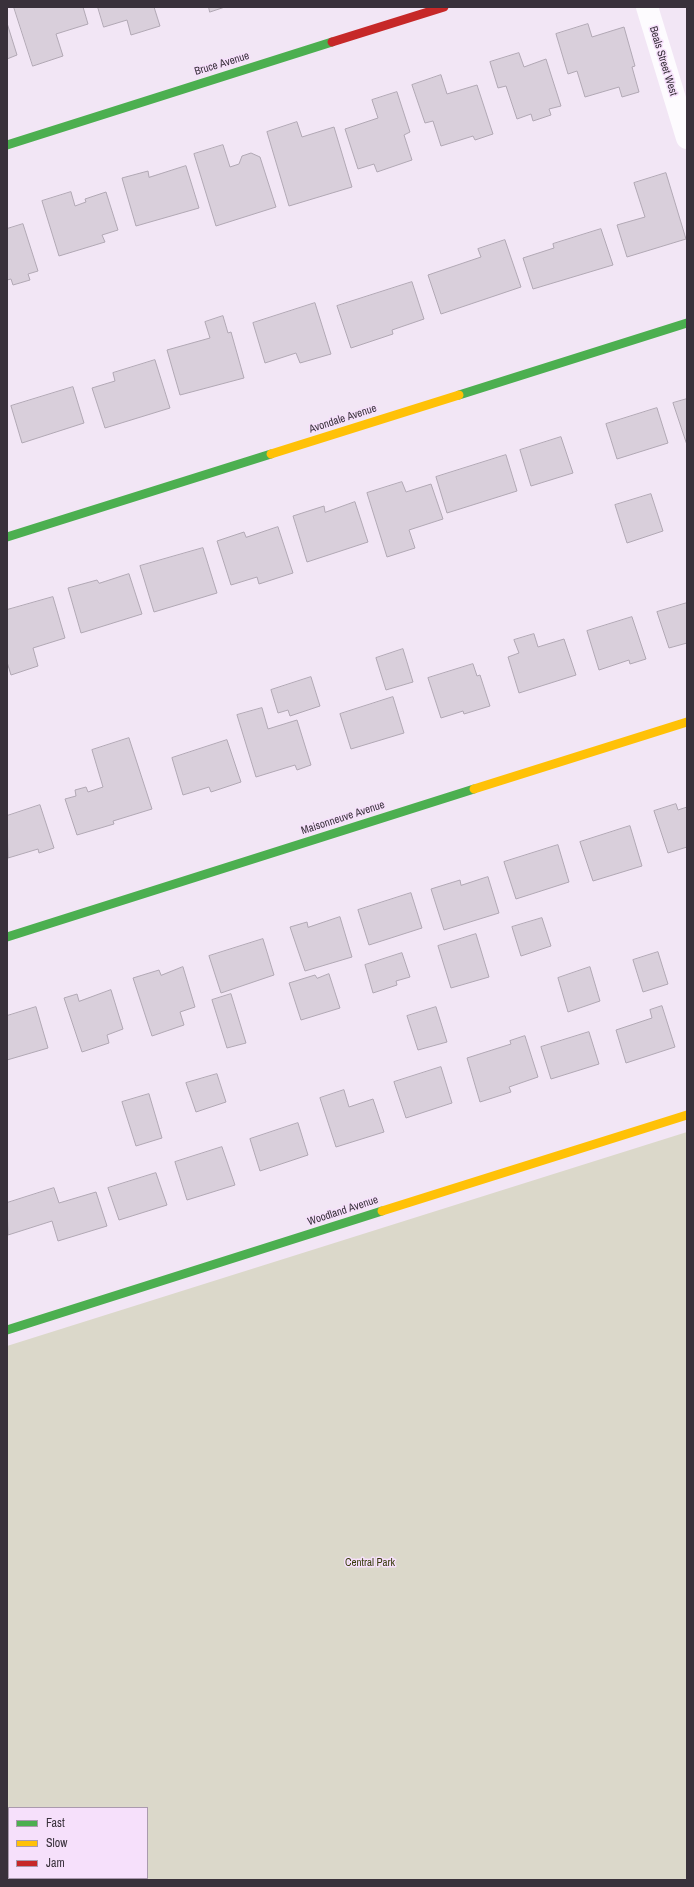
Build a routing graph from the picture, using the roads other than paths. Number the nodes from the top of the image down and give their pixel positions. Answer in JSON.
{"nodes":[{"id":1,"x":444,"y":7,"type":"edge"},
{"id":2,"x":647,"y":7,"type":"edge"},
{"id":3,"x":687,"y":138,"type":"edge"},
{"id":4,"x":7,"y":145,"type":"edge"},
{"id":5,"x":687,"y":323,"type":"edge"},
{"id":6,"x":7,"y":537,"type":"edge"},
{"id":7,"x":687,"y":722,"type":"edge"},
{"id":8,"x":7,"y":937,"type":"edge"},
{"id":9,"x":687,"y":1115,"type":"edge"},
{"id":10,"x":7,"y":1330,"type":"edge"}],
"edges":[{"from":1,"to":4,"type":"street","name":"Bruce Avenue"},
{"from":2,"to":3,"type":"street","name":"Beals Street West"},
{"from":5,"to":6,"type":"street","name":"Avondale Avenue"},
{"from":7,"to":8,"type":"street","name":"Maisonneuve Avenue"},
{"from":9,"to":10,"type":"street","name":"Woodland Avenue"}]}
